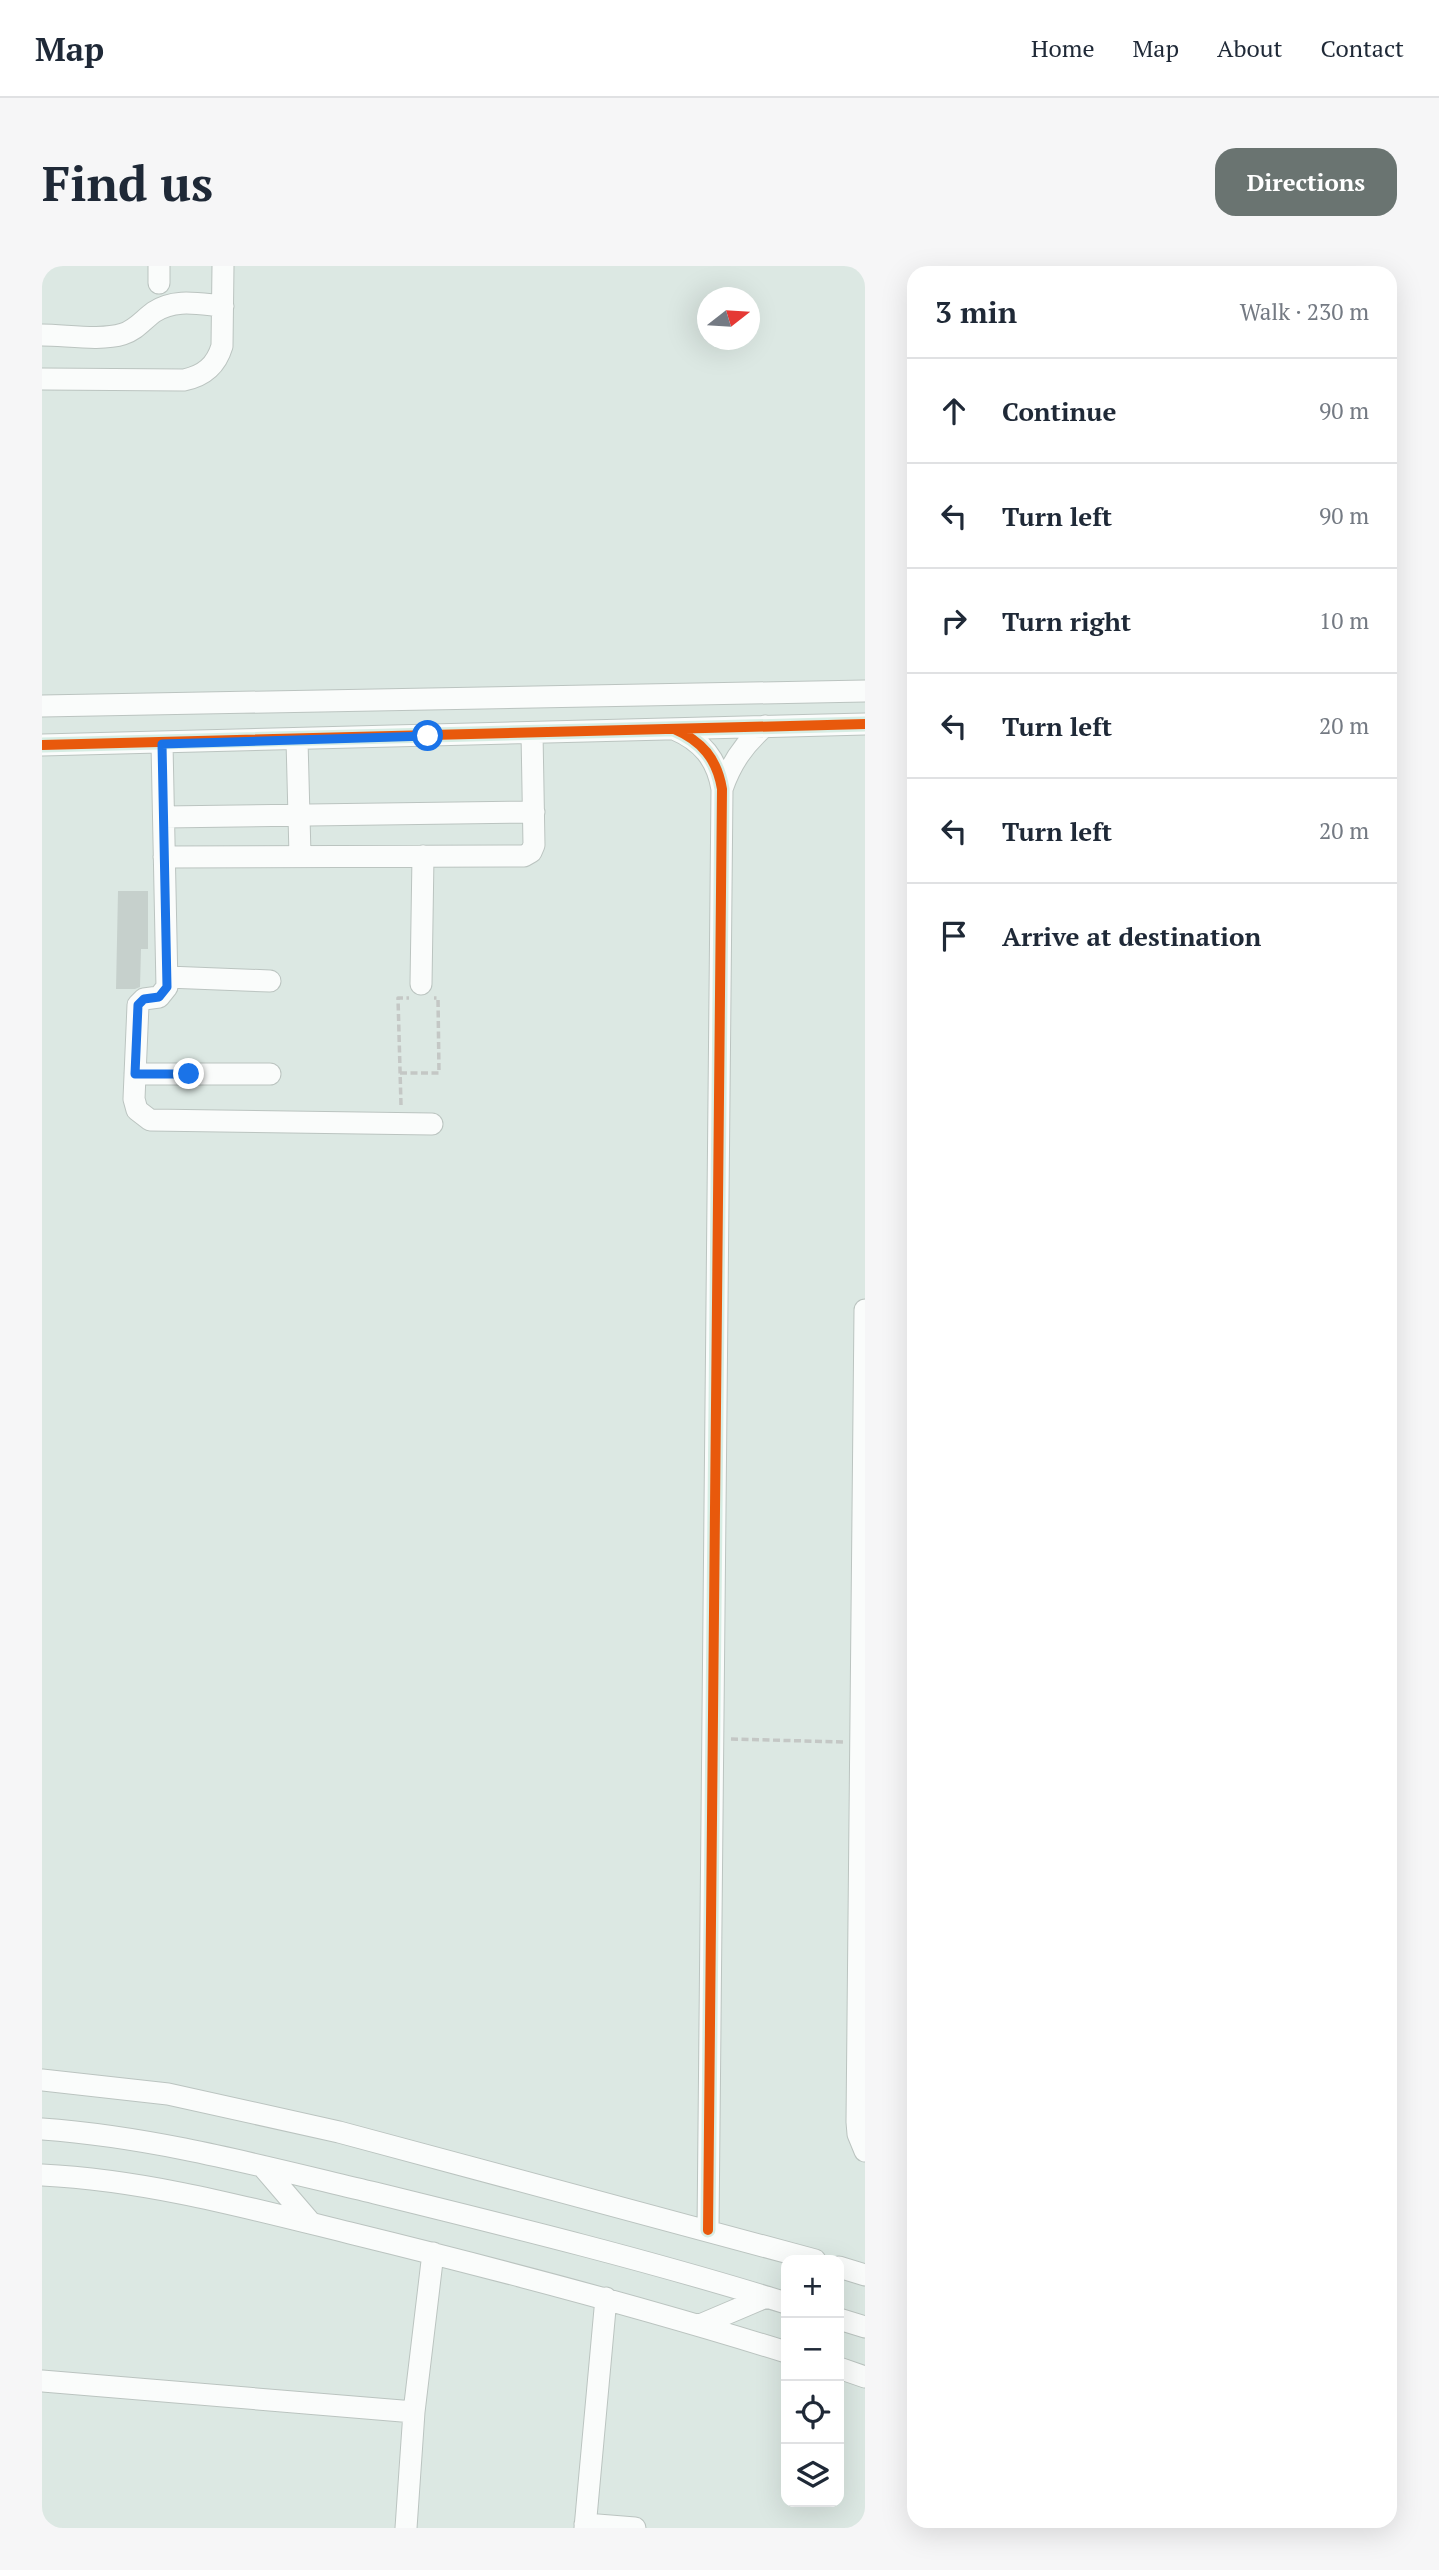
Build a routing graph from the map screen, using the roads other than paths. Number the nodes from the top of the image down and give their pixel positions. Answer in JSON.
{"nodes":[{"id":1,"x":223,"y":266,"type":"edge"},
{"id":2,"x":223,"y":306,"type":"junction"},
{"id":3,"x":42,"y":335,"type":"edge"},
{"id":4,"x":42,"y":379,"type":"edge"},
{"id":5,"x":865,"y":691,"type":"edge"},
{"id":6,"x":42,"y":706,"type":"edge"},
{"id":7,"x":865,"y":724,"type":"edge"},
{"id":8,"x":765,"y":726,"type":"junction"},
{"id":9,"x":674,"y":729,"type":"junction"},
{"id":10,"x":532,"y":733,"type":"junction"},
{"id":11,"x":297,"y":740,"type":"junction"},
{"id":12,"x":162,"y":744,"type":"junction"},
{"id":13,"x":42,"y":745,"type":"edge"},
{"id":14,"x":722,"y":789,"type":"junction"},
{"id":15,"x":534,"y":812,"type":"junction"},
{"id":16,"x":299,"y":814,"type":"junction"},
{"id":17,"x":164,"y":817,"type":"junction"},
{"id":18,"x":300,"y":855,"type":"junction"},
{"id":19,"x":423,"y":856,"type":"junction"},
{"id":20,"x":164,"y":858,"type":"junction"},
{"id":21,"x":167,"y":977,"type":"junction"},
{"id":22,"x":270,"y":981,"type":"dead end"},
{"id":23,"x":423,"y":993,"type":"road end"},
{"id":24,"x":135,"y":1074,"type":"junction"},
{"id":25,"x":270,"y":1074,"type":"dead end"},
{"id":26,"x":432,"y":1124,"type":"dead end"},
{"id":27,"x":865,"y":1310,"type":"edge"},
{"id":28,"x":864,"y":1521,"type":"edge"},
{"id":29,"x":863,"y":1738,"type":"edge"},
{"id":30,"x":862,"y":1948,"type":"edge"},
{"id":31,"x":42,"y":2080,"type":"edge"},
{"id":32,"x":42,"y":2129,"type":"edge"},
{"id":33,"x":865,"y":2151,"type":"edge"},
{"id":34,"x":262,"y":2166,"type":"junction"},
{"id":35,"x":42,"y":2175,"type":"edge"},
{"id":36,"x":311,"y":2223,"type":"junction"},
{"id":37,"x":708,"y":2230,"type":"junction"},
{"id":38,"x":433,"y":2253,"type":"junction"},
{"id":39,"x":797,"y":2255,"type":"edge"},
{"id":40,"x":844,"y":2269,"type":"edge"},
{"id":41,"x":865,"y":2275,"type":"edge"},
{"id":42,"x":606,"y":2298,"type":"junction"},
{"id":43,"x":776,"y":2300,"type":"edge"},
{"id":44,"x":844,"y":2321,"type":"edge"},
{"id":45,"x":700,"y":2325,"type":"junction"},
{"id":46,"x":865,"y":2327,"type":"edge"},
{"id":47,"x":781,"y":2350,"type":"edge"},
{"id":48,"x":844,"y":2370,"type":"edge"},
{"id":49,"x":865,"y":2377,"type":"edge"},
{"id":50,"x":42,"y":2381,"type":"edge"},
{"id":51,"x":414,"y":2412,"type":"junction"},
{"id":52,"x":585,"y":2526,"type":"edge"},
{"id":53,"x":406,"y":2528,"type":"edge"},
{"id":54,"x":635,"y":2528,"type":"edge"}],
"edges":[{"from":1,"to":2,"type":"street"},
{"from":2,"to":3,"type":"street"},
{"from":2,"to":4,"type":"street"},
{"from":5,"to":6,"type":"street"},
{"from":7,"to":8,"type":"street"},
{"from":8,"to":9,"type":"street"},
{"from":8,"to":14,"type":"street"},
{"from":9,"to":10,"type":"street"},
{"from":9,"to":14,"type":"street"},
{"from":10,"to":11,"type":"street"},
{"from":10,"to":15,"type":"street"},
{"from":11,"to":12,"type":"street"},
{"from":11,"to":16,"type":"street"},
{"from":12,"to":13,"type":"street"},
{"from":12,"to":17,"type":"street"},
{"from":14,"to":37,"type":"street"},
{"from":15,"to":16,"type":"street"},
{"from":15,"to":19,"type":"street"},
{"from":16,"to":17,"type":"street"},
{"from":16,"to":18,"type":"street"},
{"from":17,"to":20,"type":"street"},
{"from":18,"to":19,"type":"street"},
{"from":18,"to":20,"type":"street"},
{"from":19,"to":23,"type":"street"},
{"from":20,"to":21,"type":"street"},
{"from":21,"to":22,"type":"street"},
{"from":21,"to":24,"type":"street"},
{"from":24,"to":25,"type":"street"},
{"from":24,"to":26,"type":"street"},
{"from":27,"to":28,"type":"street"},
{"from":28,"to":29,"type":"street"},
{"from":29,"to":30,"type":"street"},
{"from":30,"to":33,"type":"street"},
{"from":31,"to":37,"type":"street"},
{"from":32,"to":34,"type":"street"},
{"from":34,"to":36,"type":"street"},
{"from":34,"to":43,"type":"street"},
{"from":35,"to":36,"type":"street"},
{"from":36,"to":38,"type":"street"},
{"from":37,"to":39,"type":"street"},
{"from":38,"to":42,"type":"street"},
{"from":38,"to":51,"type":"street"},
{"from":40,"to":41,"type":"street"},
{"from":42,"to":45,"type":"street"},
{"from":42,"to":52,"type":"street"},
{"from":43,"to":45,"type":"street"},
{"from":44,"to":46,"type":"street"},
{"from":45,"to":47,"type":"street"},
{"from":48,"to":49,"type":"street"},
{"from":50,"to":51,"type":"street"},
{"from":51,"to":53,"type":"street"},
{"from":52,"to":54,"type":"street"}]}
